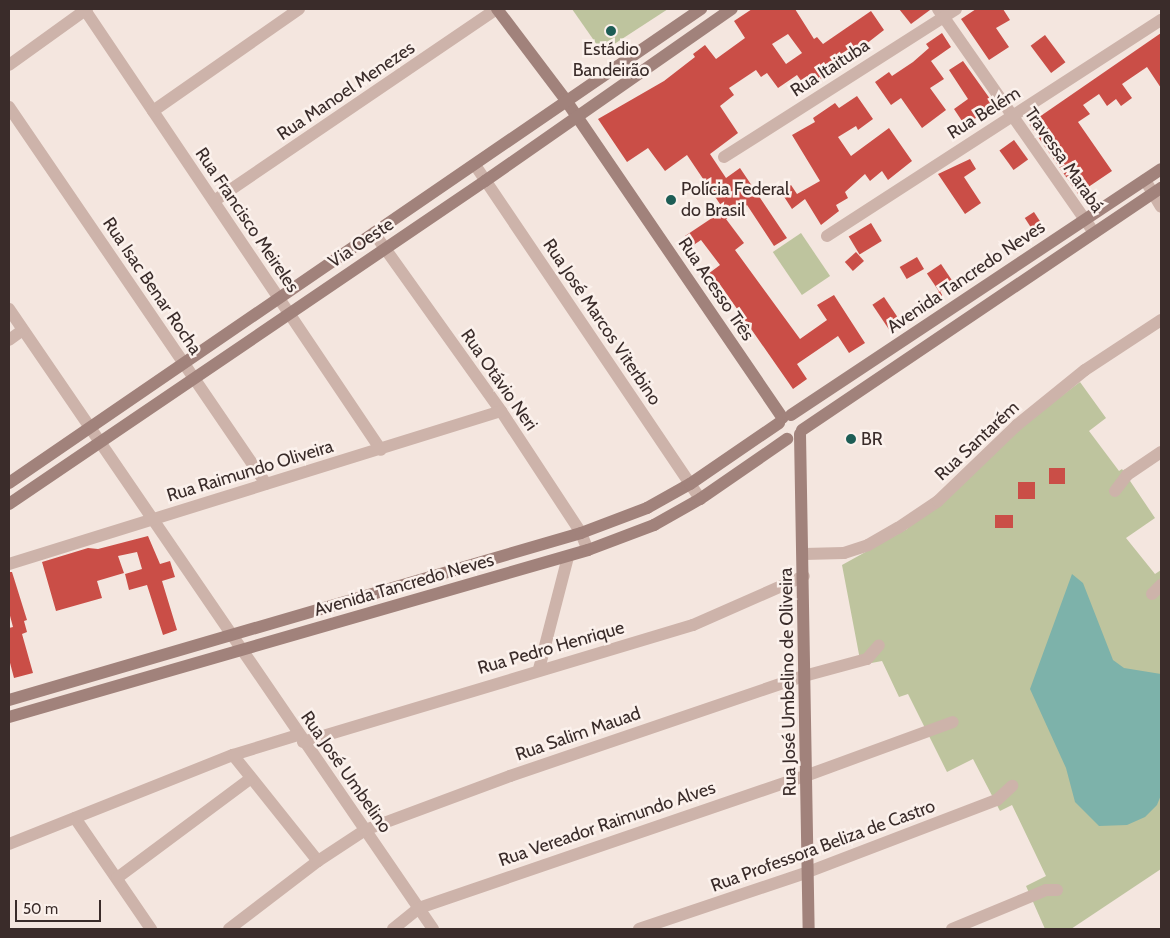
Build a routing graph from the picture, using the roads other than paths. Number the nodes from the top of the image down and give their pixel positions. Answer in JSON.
{"nodes":[{"id":1,"x":86,"y":9,"type":"edge"},
{"id":2,"x":299,"y":9,"type":"edge"},
{"id":3,"x":497,"y":9,"type":"edge"},
{"id":4,"x":701,"y":9,"type":"edge"},
{"id":5,"x":732,"y":9,"type":"edge"},
{"id":6,"x":956,"y":9,"type":"edge"},
{"id":7,"x":940,"y":13,"type":"edge"},
{"id":8,"x":1161,"y":20,"type":"edge"},
{"id":9,"x":9,"y":65,"type":"edge"},
{"id":10,"x":565,"y":100,"type":"junction"},
{"id":11,"x":9,"y":108,"type":"edge"},
{"id":12,"x":153,"y":111,"type":"junction"},
{"id":13,"x":576,"y":116,"type":"junction"},
{"id":14,"x":1011,"y":116,"type":"junction"},
{"id":15,"x":724,"y":157,"type":"dead end"},
{"id":16,"x":475,"y":164,"type":"junction"},
{"id":17,"x":1161,"y":169,"type":"edge"},
{"id":18,"x":1145,"y":180,"type":"junction"},
{"id":19,"x":485,"y":181,"type":"junction"},
{"id":20,"x":1157,"y":191,"type":"edge"},
{"id":21,"x":214,"y":201,"type":"junction"},
{"id":22,"x":1161,"y":208,"type":"edge"},
{"id":23,"x":1084,"y":219,"type":"junction"},
{"id":24,"x":374,"y":233,"type":"junction"},
{"id":25,"x":1094,"y":233,"type":"junction"},
{"id":26,"x":827,"y":236,"type":"dead end"},
{"id":27,"x":384,"y":248,"type":"junction"},
{"id":28,"x":278,"y":298,"type":"junction"},
{"id":29,"x":9,"y":309,"type":"edge"},
{"id":30,"x":289,"y":314,"type":"junction"},
{"id":31,"x":1161,"y":320,"type":"edge"},
{"id":32,"x":23,"y":330,"type":"junction"},
{"id":33,"x":9,"y":340,"type":"edge"},
{"id":34,"x":183,"y":362,"type":"junction"},
{"id":35,"x":856,"y":372,"type":"junction"},
{"id":36,"x":194,"y":378,"type":"junction"},
{"id":37,"x":866,"y":387,"type":"junction"},
{"id":38,"x":501,"y":411,"type":"junction"},
{"id":39,"x":784,"y":419,"type":"junction"},
{"id":40,"x":90,"y":426,"type":"junction"},
{"id":41,"x":794,"y":435,"type":"junction"},
{"id":42,"x":100,"y":441,"type":"junction"},
{"id":43,"x":381,"y":450,"type":"junction"},
{"id":44,"x":1161,"y":452,"type":"edge"},
{"id":45,"x":9,"y":483,"type":"edge"},
{"id":46,"x":266,"y":484,"type":"junction"},
{"id":47,"x":690,"y":484,"type":"junction"},
{"id":48,"x":1115,"y":491,"type":"dead end"},
{"id":49,"x":700,"y":500,"type":"junction"},
{"id":50,"x":9,"y":504,"type":"edge"},
{"id":51,"x":151,"y":518,"type":"junction"},
{"id":52,"x":581,"y":533,"type":"junction"},
{"id":53,"x":588,"y":550,"type":"junction"},
{"id":54,"x":804,"y":554,"type":"junction"},
{"id":55,"x":568,"y":557,"type":"junction"},
{"id":56,"x":9,"y":564,"type":"edge"},
{"id":57,"x":804,"y":576,"type":"junction"},
{"id":58,"x":232,"y":634,"type":"junction"},
{"id":59,"x":878,"y":645,"type":"dead end"},
{"id":60,"x":241,"y":649,"type":"junction"},
{"id":61,"x":539,"y":668,"type":"junction"},
{"id":62,"x":804,"y":676,"type":"junction"},
{"id":63,"x":9,"y":700,"type":"edge"},
{"id":64,"x":9,"y":717,"type":"edge"},
{"id":65,"x":952,"y":722,"type":"dead end"},
{"id":66,"x":301,"y":738,"type":"junction"},
{"id":67,"x":233,"y":755,"type":"junction"},
{"id":68,"x":808,"y":775,"type":"junction"},
{"id":69,"x":251,"y":778,"type":"junction"},
{"id":70,"x":1012,"y":786,"type":"dead end"},
{"id":71,"x":74,"y":818,"type":"junction"},
{"id":72,"x":365,"y":830,"type":"junction"},
{"id":73,"x":9,"y":844,"type":"edge"},
{"id":74,"x":318,"y":861,"type":"junction"},
{"id":75,"x":808,"y":872,"type":"junction"},
{"id":76,"x":117,"y":878,"type":"junction"},
{"id":77,"x":1057,"y":890,"type":"dead end"},
{"id":78,"x":419,"y":908,"type":"junction"},
{"id":79,"x":152,"y":929,"type":"edge"},
{"id":80,"x":229,"y":929,"type":"edge"},
{"id":81,"x":393,"y":929,"type":"edge"},
{"id":82,"x":432,"y":929,"type":"edge"},
{"id":83,"x":638,"y":929,"type":"edge"},
{"id":84,"x":810,"y":929,"type":"edge"},
{"id":85,"x":952,"y":929,"type":"edge"}],
"edges":[{"from":1,"to":9,"type":"street"},
{"from":1,"to":12,"type":"street","name":"Rua Francisco Meireles"},
{"from":2,"to":12,"type":"street"},
{"from":3,"to":10,"type":"street","name":"Rua Acesso Três"},
{"from":3,"to":21,"type":"street","name":"Rua Manoel Menezes"},
{"from":4,"to":10,"type":"street","name":"Via Oeste"},
{"from":5,"to":13,"type":"street","name":"Via Oeste"},
{"from":6,"to":7,"type":"street","name":"Rua Itaituba"},
{"from":7,"to":14,"type":"street","name":"Travessa Marabá"},
{"from":7,"to":15,"type":"street","name":"Rua Itaituba"},
{"from":8,"to":14,"type":"street","name":"Rua Belém"},
{"from":10,"to":13,"type":"street","name":"Rua Acesso Três"},
{"from":10,"to":16,"type":"street","name":"Via Oeste"},
{"from":11,"to":34,"type":"street","name":"Rua Isac Benar Rocha"},
{"from":12,"to":21,"type":"street","name":"Rua Francisco Meireles"},
{"from":13,"to":19,"type":"street","name":"Via Oeste"},
{"from":13,"to":39,"type":"street","name":"Rua Acesso Três"},
{"from":14,"to":23,"type":"street","name":"Travessa Marabá"},
{"from":14,"to":26,"type":"street","name":"Rua Belém"},
{"from":16,"to":19,"type":"street","name":"Rua José Marcos Viterbino"},
{"from":16,"to":24,"type":"street","name":"Via Oeste"},
{"from":17,"to":18,"type":"street","name":"Avenida Tancredo Neves"},
{"from":18,"to":20,"type":"street"},
{"from":18,"to":23,"type":"street","name":"Avenida Tancredo Neves"},
{"from":19,"to":27,"type":"street","name":"Via Oeste"},
{"from":19,"to":47,"type":"street","name":"Rua José Marcos Viterbino"},
{"from":20,"to":22,"type":"street"},
{"from":20,"to":25,"type":"street","name":"Avenida Tancredo Neves"},
{"from":21,"to":28,"type":"street","name":"Rua Francisco Meireles"},
{"from":23,"to":25,"type":"street","name":"Travessa Marabá"},
{"from":23,"to":35,"type":"street","name":"Avenida Tancredo Neves"},
{"from":24,"to":27,"type":"street","name":"Rua Otávio Neri"},
{"from":24,"to":28,"type":"street","name":"Via Oeste"},
{"from":25,"to":37,"type":"street","name":"Avenida Tancredo Neves"},
{"from":27,"to":30,"type":"street","name":"Via Oeste"},
{"from":27,"to":38,"type":"street","name":"Rua Otávio Neri"},
{"from":28,"to":30,"type":"street","name":"Rua Francisco Meireles"},
{"from":28,"to":34,"type":"street","name":"Via Oeste"},
{"from":29,"to":32,"type":"street"},
{"from":30,"to":36,"type":"street","name":"Via Oeste"},
{"from":30,"to":43,"type":"street","name":"Rua Francisco Meireles"},
{"from":31,"to":54,"type":"street","name":"Rua Santarém"},
{"from":32,"to":33,"type":"street"},
{"from":32,"to":40,"type":"street"},
{"from":34,"to":36,"type":"street","name":"Rua Isac Benar Rocha"},
{"from":34,"to":40,"type":"street","name":"Via Oeste"},
{"from":35,"to":37,"type":"street"},
{"from":35,"to":39,"type":"street","name":"Avenida Tancredo Neves"},
{"from":36,"to":42,"type":"street","name":"Via Oeste"},
{"from":36,"to":46,"type":"street","name":"Rua Isac Benar Rocha"},
{"from":37,"to":41,"type":"street","name":"Avenida Tancredo Neves"},
{"from":38,"to":43,"type":"street","name":"Rua Raimundo Oliveira"},
{"from":38,"to":52,"type":"street","name":"Rua Otávio Neri"},
{"from":39,"to":41,"type":"street"},
{"from":39,"to":41,"type":"street"},
{"from":39,"to":47,"type":"street","name":"Avenida Tancredo Neves"},
{"from":40,"to":42,"type":"street"},
{"from":40,"to":45,"type":"street","name":"Via Oeste"},
{"from":41,"to":49,"type":"street","name":"Avenida Tancredo Neves"},
{"from":41,"to":54,"type":"street","name":"Rua José Umbelino de Oliveira"},
{"from":42,"to":50,"type":"street","name":"Via Oeste"},
{"from":42,"to":51,"type":"street","name":"Rua José Umbelino"},
{"from":43,"to":46,"type":"street","name":"Rua Raimundo Oliveira"},
{"from":44,"to":48,"type":"street"},
{"from":46,"to":51,"type":"street","name":"Rua Raimundo Oliveira"},
{"from":47,"to":49,"type":"street","name":"Rua José Marcos Viterbino"},
{"from":47,"to":52,"type":"street","name":"Avenida Tancredo Neves"},
{"from":49,"to":53,"type":"street","name":"Avenida Tancredo Neves"},
{"from":51,"to":56,"type":"street","name":"Rua Raimundo Oliveira"},
{"from":51,"to":58,"type":"street","name":"Rua José Umbelino"},
{"from":52,"to":53,"type":"street","name":"Rua Otávio Neri"},
{"from":52,"to":58,"type":"street","name":"Avenida Tancredo Neves"},
{"from":53,"to":55,"type":"street","name":"Avenida Tancredo Neves"},
{"from":54,"to":57,"type":"street","name":"Rua José Umbelino de Oliveira"},
{"from":55,"to":60,"type":"street","name":"Avenida Tancredo Neves"},
{"from":55,"to":61,"type":"street"},
{"from":57,"to":61,"type":"street","name":"Rua Pedro Henrique"},
{"from":57,"to":62,"type":"street","name":"Rua José Umbelino de Oliveira"},
{"from":58,"to":60,"type":"street","name":"Rua José Umbelino"},
{"from":58,"to":63,"type":"street","name":"Avenida Tancredo Neves"},
{"from":59,"to":62,"type":"street","name":"Rua Salim Mauad"},
{"from":60,"to":64,"type":"street","name":"Avenida Tancredo Neves"},
{"from":60,"to":66,"type":"street","name":"Rua José Umbelino"},
{"from":61,"to":66,"type":"street","name":"Rua Pedro Henrique"},
{"from":62,"to":68,"type":"street","name":"Rua José Umbelino de Oliveira"},
{"from":62,"to":72,"type":"street","name":"Rua Salim Mauad"},
{"from":65,"to":68,"type":"street"},
{"from":66,"to":67,"type":"street","name":"Rua Pedro Henrique"},
{"from":66,"to":72,"type":"street","name":"Rua José Umbelino"},
{"from":67,"to":69,"type":"street"},
{"from":67,"to":71,"type":"street","name":"Rua Pedro Henrique"},
{"from":68,"to":75,"type":"street","name":"Rua José Umbelino de Oliveira"},
{"from":68,"to":78,"type":"street","name":"Rua Vereador Raimundo Alves"},
{"from":69,"to":74,"type":"street"},
{"from":69,"to":76,"type":"street"},
{"from":70,"to":75,"type":"street","name":"Rua Professora Beliza de Castro"},
{"from":71,"to":73,"type":"street","name":"Rua Pedro Henrique"},
{"from":71,"to":76,"type":"street"},
{"from":72,"to":74,"type":"street","name":"Rua Salim Mauad"},
{"from":72,"to":78,"type":"street","name":"Rua José Umbelino"},
{"from":74,"to":80,"type":"street","name":"Rua Salim Mauad"},
{"from":75,"to":83,"type":"street","name":"Rua Professora Beliza de Castro"},
{"from":75,"to":84,"type":"street","name":"Rua José Umbelino de Oliveira"},
{"from":76,"to":79,"type":"street"},
{"from":77,"to":85,"type":"street"},
{"from":78,"to":81,"type":"street"},
{"from":78,"to":82,"type":"street","name":"Rua José Umbelino"}]}
